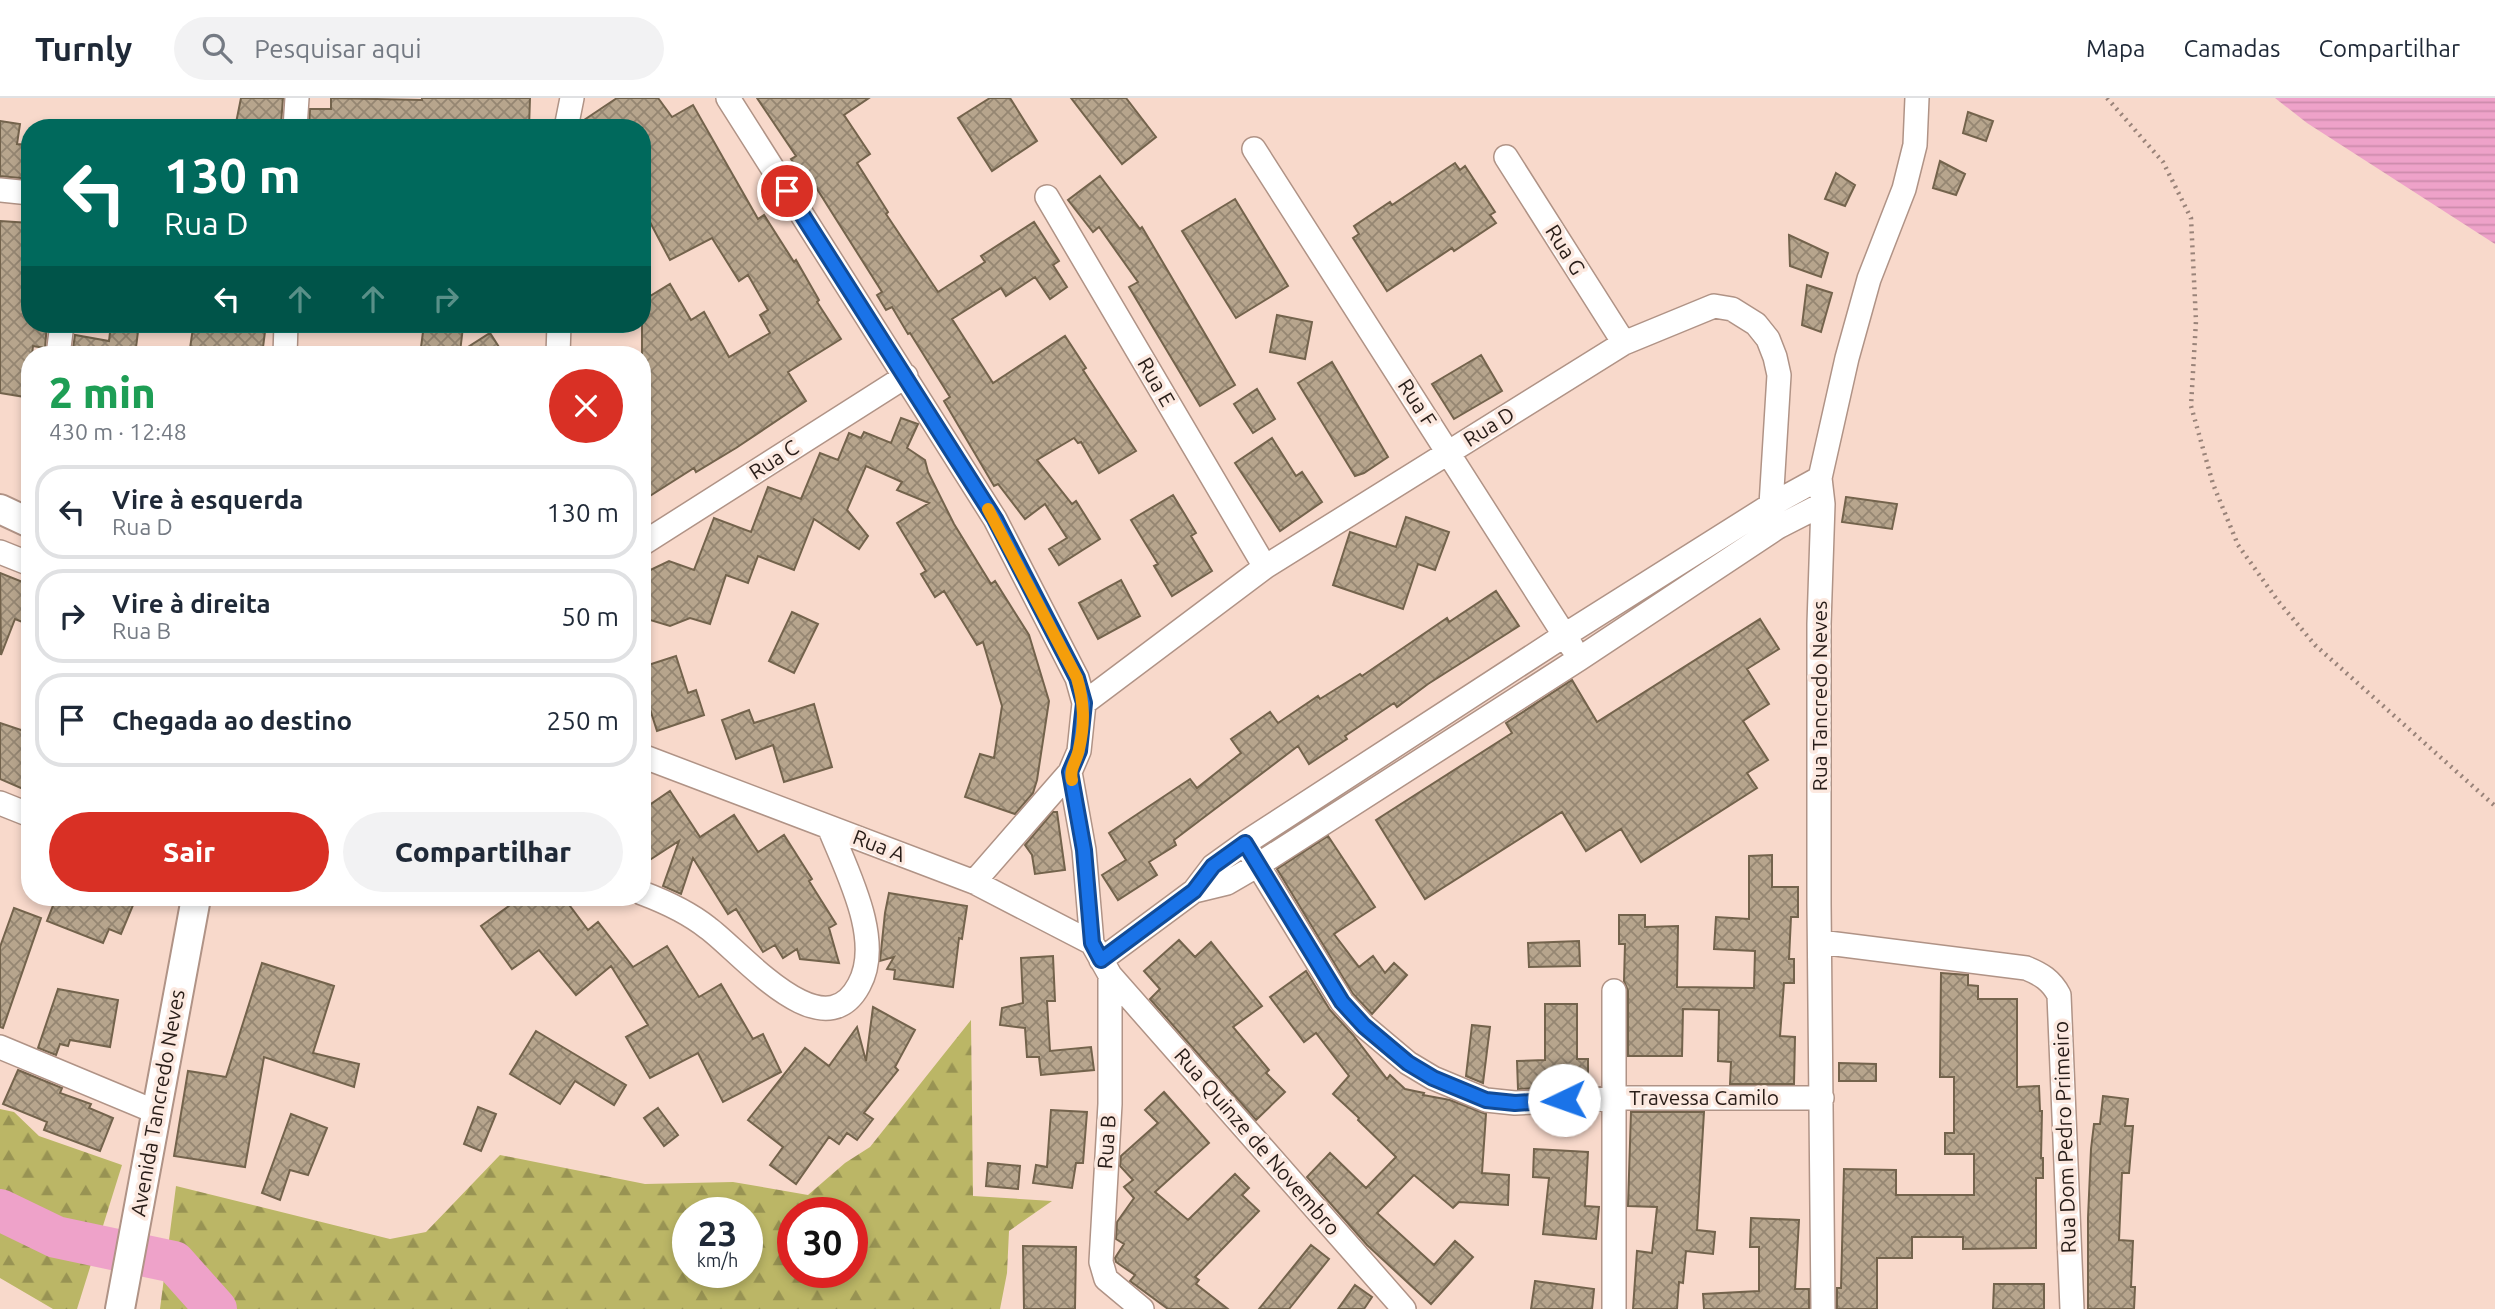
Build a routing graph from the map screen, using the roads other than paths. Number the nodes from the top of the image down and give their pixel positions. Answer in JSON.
{"nodes":[{"id":1,"x":297,"y":98,"type":"edge"},
{"id":2,"x":572,"y":98,"type":"edge"},
{"id":3,"x":728,"y":98,"type":"edge"},
{"id":4,"x":1917,"y":98,"type":"edge"},
{"id":5,"x":296,"y":119,"type":"edge"},
{"id":6,"x":568,"y":119,"type":"edge"},
{"id":7,"x":1254,"y":149,"type":"dead end"},
{"id":8,"x":1506,"y":157,"type":"dead end"},
{"id":9,"x":0,"y":190,"type":"edge"},
{"id":10,"x":21,"y":192,"type":"edge"},
{"id":11,"x":1047,"y":197,"type":"dead end"},
{"id":12,"x":1624,"y":343,"type":"junction"},
{"id":13,"x":906,"y":376,"type":"junction"},
{"id":14,"x":1448,"y":452,"type":"junction"},
{"id":15,"x":1820,"y":478,"type":"junction"},
{"id":16,"x":1823,"y":504,"type":"junction"},
{"id":17,"x":0,"y":509,"type":"edge"},
{"id":18,"x":1774,"y":516,"type":"junction"},
{"id":19,"x":21,"y":519,"type":"edge"},
{"id":20,"x":651,"y":538,"type":"edge"},
{"id":21,"x":0,"y":552,"type":"edge"},
{"id":22,"x":21,"y":560,"type":"edge"},
{"id":23,"x":1265,"y":567,"type":"junction"},
{"id":24,"x":1565,"y":635,"type":"junction"},
{"id":25,"x":1579,"y":659,"type":"junction"},
{"id":26,"x":1084,"y":703,"type":"junction"},
{"id":27,"x":651,"y":759,"type":"edge"},
{"id":28,"x":1070,"y":772,"type":"junction"},
{"id":29,"x":0,"y":803,"type":"edge"},
{"id":30,"x":21,"y":811,"type":"edge"},
{"id":31,"x":829,"y":827,"type":"junction"},
{"id":32,"x":1245,"y":843,"type":"junction"},
{"id":33,"x":1258,"y":865,"type":"junction"},
{"id":34,"x":974,"y":882,"type":"junction"},
{"id":35,"x":1194,"y":891,"type":"junction"},
{"id":36,"x":651,"y":896,"type":"edge"},
{"id":37,"x":195,"y":906,"type":"edge"},
{"id":38,"x":1820,"y":942,"type":"junction"},
{"id":39,"x":1101,"y":959,"type":"junction"},
{"id":40,"x":1614,"y":991,"type":"dead end"},
{"id":41,"x":0,"y":1048,"type":"edge"},
{"id":42,"x":1614,"y":1098,"type":"junction"},
{"id":43,"x":1822,"y":1098,"type":"junction"},
{"id":44,"x":156,"y":1112,"type":"junction"},
{"id":45,"x":120,"y":1309,"type":"edge"},
{"id":46,"x":1142,"y":1309,"type":"edge"},
{"id":47,"x":1404,"y":1309,"type":"edge"},
{"id":48,"x":1615,"y":1309,"type":"edge"},
{"id":49,"x":1823,"y":1309,"type":"edge"},
{"id":50,"x":2071,"y":1309,"type":"edge"}],
"edges":[{"from":1,"to":5,"type":"street"},
{"from":2,"to":6,"type":"street"},
{"from":3,"to":13,"type":"street","name":"Rua B"},
{"from":4,"to":15,"type":"street","name":"Rua Tancredo Neves"},
{"from":7,"to":14,"type":"street","name":"Rua F"},
{"from":8,"to":12,"type":"street","name":"Rua G"},
{"from":9,"to":10,"type":"street"},
{"from":11,"to":23,"type":"street","name":"Rua E"},
{"from":12,"to":14,"type":"street","name":"Rua D"},
{"from":12,"to":18,"type":"street","name":"Rua D"},
{"from":13,"to":20,"type":"street","name":"Rua C"},
{"from":13,"to":26,"type":"street","name":"Rua B"},
{"from":14,"to":23,"type":"street","name":"Rua D"},
{"from":14,"to":24,"type":"street","name":"Rua F"},
{"from":15,"to":16,"type":"street","name":"Rua Tancredo Neves"},
{"from":15,"to":18,"type":"street"},
{"from":16,"to":18,"type":"street"},
{"from":16,"to":38,"type":"street","name":"Rua Tancredo Neves"},
{"from":17,"to":19,"type":"street"},
{"from":18,"to":24,"type":"street"},
{"from":18,"to":25,"type":"street"},
{"from":21,"to":22,"type":"street"},
{"from":23,"to":26,"type":"street","name":"Rua D"},
{"from":24,"to":25,"type":"street","name":"Rua F"},
{"from":24,"to":32,"type":"street"},
{"from":25,"to":33,"type":"street"},
{"from":26,"to":28,"type":"street","name":"Rua B"},
{"from":27,"to":31,"type":"street","name":"Rua A"},
{"from":28,"to":34,"type":"street"},
{"from":28,"to":39,"type":"street","name":"Rua B"},
{"from":29,"to":30,"type":"street"},
{"from":31,"to":34,"type":"street","name":"Rua A"},
{"from":31,"to":36,"type":"street"},
{"from":32,"to":33,"type":"street","name":"Travessa Camilo"},
{"from":32,"to":35,"type":"street"},
{"from":33,"to":35,"type":"street"},
{"from":33,"to":42,"type":"street","name":"Travessa Camilo"},
{"from":34,"to":39,"type":"street","name":"Rua A"},
{"from":35,"to":39,"type":"street"},
{"from":37,"to":44,"type":"street","name":"Avenida Tancredo Neves"},
{"from":38,"to":43,"type":"street","name":"Rua Tancredo Neves"},
{"from":38,"to":50,"type":"street","name":"Rua Dom Pedro Primeiro"},
{"from":39,"to":46,"type":"street","name":"Rua B"},
{"from":39,"to":47,"type":"street","name":"Rua Quinze de Novembro"},
{"from":40,"to":42,"type":"street"},
{"from":41,"to":44,"type":"street"},
{"from":42,"to":43,"type":"street","name":"Travessa Camilo"},
{"from":42,"to":48,"type":"street"},
{"from":43,"to":49,"type":"street","name":"Rua Tancredo Neves"},
{"from":44,"to":45,"type":"street","name":"Avenida Tancredo Neves"}]}
